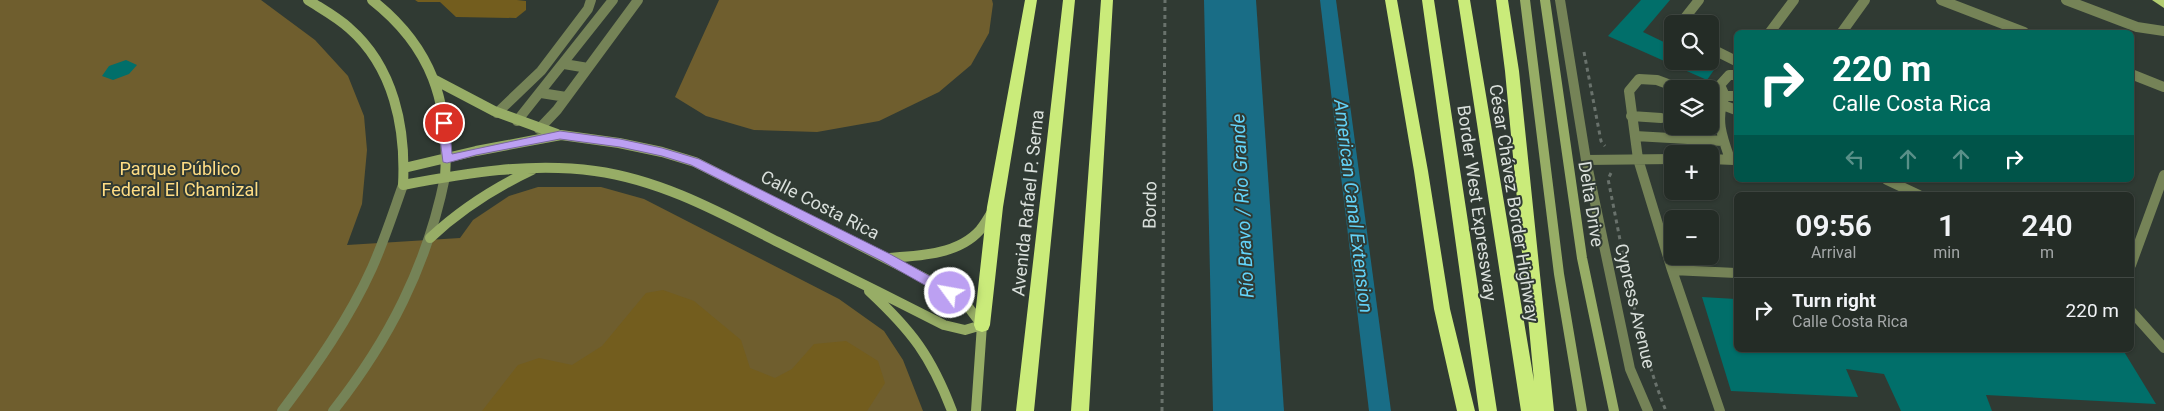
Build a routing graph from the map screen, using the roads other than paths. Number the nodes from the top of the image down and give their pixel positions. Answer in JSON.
{"nodes":[{"id":1,"x":308,"y":0,"type":"edge"},
{"id":2,"x":372,"y":0,"type":"edge"},
{"id":3,"x":591,"y":0,"type":"edge"},
{"id":4,"x":613,"y":0,"type":"edge"},
{"id":5,"x":638,"y":0,"type":"edge"},
{"id":6,"x":1031,"y":0,"type":"edge"},
{"id":7,"x":1069,"y":0,"type":"edge"},
{"id":8,"x":1107,"y":0,"type":"edge"},
{"id":9,"x":1390,"y":0,"type":"edge"},
{"id":10,"x":1428,"y":0,"type":"edge"},
{"id":11,"x":1464,"y":0,"type":"edge"},
{"id":12,"x":1502,"y":0,"type":"edge"},
{"id":13,"x":1525,"y":0,"type":"edge"},
{"id":14,"x":1545,"y":0,"type":"edge"},
{"id":15,"x":1560,"y":0,"type":"edge"},
{"id":16,"x":1699,"y":0,"type":"edge"},
{"id":17,"x":1794,"y":0,"type":"edge"},
{"id":18,"x":1865,"y":0,"type":"edge"},
{"id":19,"x":1942,"y":0,"type":"edge"},
{"id":20,"x":2066,"y":0,"type":"edge"},
{"id":21,"x":2157,"y":0,"type":"edge"},
{"id":22,"x":2164,"y":5,"type":"edge"},
{"id":23,"x":1687,"y":15,"type":"edge"},
{"id":24,"x":1772,"y":30,"type":"edge"},
{"id":25,"x":1843,"y":30,"type":"edge"},
{"id":26,"x":2019,"y":30,"type":"edge"},
{"id":27,"x":2164,"y":31,"type":"edge"},
{"id":28,"x":1719,"y":52,"type":"edge"},
{"id":29,"x":1734,"y":60,"type":"edge"},
{"id":30,"x":564,"y":64,"type":"junction"},
{"id":31,"x":588,"y":68,"type":"junction"},
{"id":32,"x":1734,"y":75,"type":"edge"},
{"id":33,"x":2134,"y":75,"type":"edge"},
{"id":34,"x":435,"y":80,"type":"junction"},
{"id":35,"x":1664,"y":82,"type":"edge"},
{"id":36,"x":2164,"y":87,"type":"edge"},
{"id":37,"x":541,"y":93,"type":"junction"},
{"id":38,"x":566,"y":97,"type":"junction"},
{"id":39,"x":1734,"y":97,"type":"edge"},
{"id":40,"x":1719,"y":100,"type":"edge"},
{"id":41,"x":1723,"y":100,"type":"junction"},
{"id":42,"x":1734,"y":108,"type":"edge"},
{"id":43,"x":1719,"y":109,"type":"edge"},
{"id":44,"x":497,"y":112,"type":"junction"},
{"id":45,"x":1631,"y":116,"type":"junction"},
{"id":46,"x":1661,"y":118,"type":"dead end"},
{"id":47,"x":517,"y":121,"type":"junction"},
{"id":48,"x":539,"y":129,"type":"junction"},
{"id":49,"x":1719,"y":132,"type":"edge"},
{"id":50,"x":560,"y":135,"type":"junction"},
{"id":51,"x":1635,"y":136,"type":"junction"},
{"id":52,"x":1723,"y":141,"type":"junction"},
{"id":53,"x":447,"y":159,"type":"junction"},
{"id":54,"x":1638,"y":159,"type":"junction"},
{"id":55,"x":1664,"y":159,"type":"edge"},
{"id":56,"x":1719,"y":159,"type":"edge"},
{"id":57,"x":1586,"y":160,"type":"junction"},
{"id":58,"x":1733,"y":160,"type":"edge"},
{"id":59,"x":404,"y":168,"type":"junction"},
{"id":60,"x":538,"y":168,"type":"junction"},
{"id":61,"x":2164,"y":175,"type":"edge"},
{"id":62,"x":445,"y":177,"type":"junction"},
{"id":63,"x":1891,"y":182,"type":"edge"},
{"id":64,"x":402,"y":185,"type":"junction"},
{"id":65,"x":1913,"y":192,"type":"edge"},
{"id":66,"x":995,"y":207,"type":"junction"},
{"id":67,"x":430,"y":238,"type":"junction"},
{"id":68,"x":2134,"y":256,"type":"edge"},
{"id":69,"x":886,"y":258,"type":"junction"},
{"id":70,"x":1672,"y":270,"type":"junction"},
{"id":71,"x":1734,"y":272,"type":"edge"},
{"id":72,"x":862,"y":283,"type":"junction"},
{"id":73,"x":2134,"y":314,"type":"edge"},
{"id":74,"x":982,"y":325,"type":"junction"},
{"id":75,"x":2164,"y":348,"type":"edge"},
{"id":76,"x":282,"y":411,"type":"edge"},
{"id":77,"x":333,"y":411,"type":"edge"},
{"id":78,"x":952,"y":411,"type":"edge"},
{"id":79,"x":976,"y":411,"type":"edge"},
{"id":80,"x":1025,"y":411,"type":"edge"},
{"id":81,"x":1080,"y":411,"type":"edge"},
{"id":82,"x":1466,"y":411,"type":"edge"},
{"id":83,"x":1488,"y":411,"type":"edge"},
{"id":84,"x":1530,"y":411,"type":"edge"},
{"id":85,"x":1545,"y":411,"type":"edge"},
{"id":86,"x":1582,"y":411,"type":"edge"},
{"id":87,"x":1614,"y":411,"type":"edge"},
{"id":88,"x":1648,"y":411,"type":"edge"},
{"id":89,"x":1720,"y":411,"type":"edge"}],
"edges":[{"from":1,"to":59,"type":"main road"},
{"from":2,"to":34,"type":"main road"},
{"from":3,"to":44,"type":"street"},
{"from":4,"to":30,"type":"street"},
{"from":5,"to":31,"type":"street"},
{"from":6,"to":66,"type":"highway"},
{"from":7,"to":80,"type":"highway","name":"Avenida Rafael P. Serna"},
{"from":8,"to":81,"type":"highway"},
{"from":9,"to":82,"type":"highway"},
{"from":10,"to":83,"type":"highway","name":"Border West Expressway"},
{"from":11,"to":84,"type":"highway","name":"César Chávez Border Highway"},
{"from":12,"to":85,"type":"highway"},
{"from":13,"to":86,"type":"main road"},
{"from":14,"to":87,"type":"main road","name":"Delta Drive"},
{"from":15,"to":57,"type":"street","name":"Cypress Avenue"},
{"from":16,"to":23,"type":"street"},
{"from":17,"to":24,"type":"street"},
{"from":18,"to":25,"type":"street"},
{"from":19,"to":26,"type":"street"},
{"from":20,"to":27,"type":"street"},
{"from":21,"to":22,"type":"main road"},
{"from":28,"to":29,"type":"street"},
{"from":30,"to":31,"type":"street"},
{"from":30,"to":37,"type":"street"},
{"from":31,"to":38,"type":"street"},
{"from":32,"to":41,"type":"street"},
{"from":33,"to":36,"type":"street"},
{"from":34,"to":44,"type":"main road"},
{"from":34,"to":53,"type":"main road"},
{"from":35,"to":45,"type":"street"},
{"from":37,"to":38,"type":"street"},
{"from":37,"to":47,"type":"street"},
{"from":38,"to":48,"type":"street"},
{"from":39,"to":41,"type":"street"},
{"from":40,"to":41,"type":"street"},
{"from":41,"to":42,"type":"street"},
{"from":41,"to":43,"type":"street"},
{"from":44,"to":47,"type":"main road"},
{"from":45,"to":46,"type":"street"},
{"from":45,"to":51,"type":"street"},
{"from":47,"to":48,"type":"main road"},
{"from":48,"to":50,"type":"main road"},
{"from":49,"to":52,"type":"street"},
{"from":50,"to":53,"type":"main road","name":"Calle Costa Rica"},
{"from":50,"to":69,"type":"main road","name":"Calle Costa Rica"},
{"from":51,"to":52,"type":"street"},
{"from":51,"to":54,"type":"street"},
{"from":52,"to":58,"type":"street"},
{"from":53,"to":59,"type":"main road","name":"Calle Costa Rica"},
{"from":53,"to":62,"type":"main road"},
{"from":54,"to":55,"type":"street"},
{"from":54,"to":57,"type":"street"},
{"from":54,"to":70,"type":"street"},
{"from":56,"to":58,"type":"street"},
{"from":57,"to":88,"type":"street","name":"Cypress Avenue"},
{"from":59,"to":64,"type":"main road"},
{"from":60,"to":62,"type":"main road"},
{"from":60,"to":67,"type":"main road"},
{"from":60,"to":72,"type":"main road"},
{"from":61,"to":68,"type":"street"},
{"from":62,"to":64,"type":"main road"},
{"from":62,"to":67,"type":"street"},
{"from":63,"to":65,"type":"street"},
{"from":64,"to":76,"type":"street"},
{"from":66,"to":69,"type":"main road"},
{"from":66,"to":74,"type":"highway"},
{"from":67,"to":77,"type":"street"},
{"from":69,"to":74,"type":"main road","name":"Calle Costa Rica"},
{"from":70,"to":71,"type":"street"},
{"from":70,"to":89,"type":"street"},
{"from":72,"to":74,"type":"main road"},
{"from":72,"to":78,"type":"main road"},
{"from":73,"to":75,"type":"street"},
{"from":74,"to":79,"type":"main road"}]}
